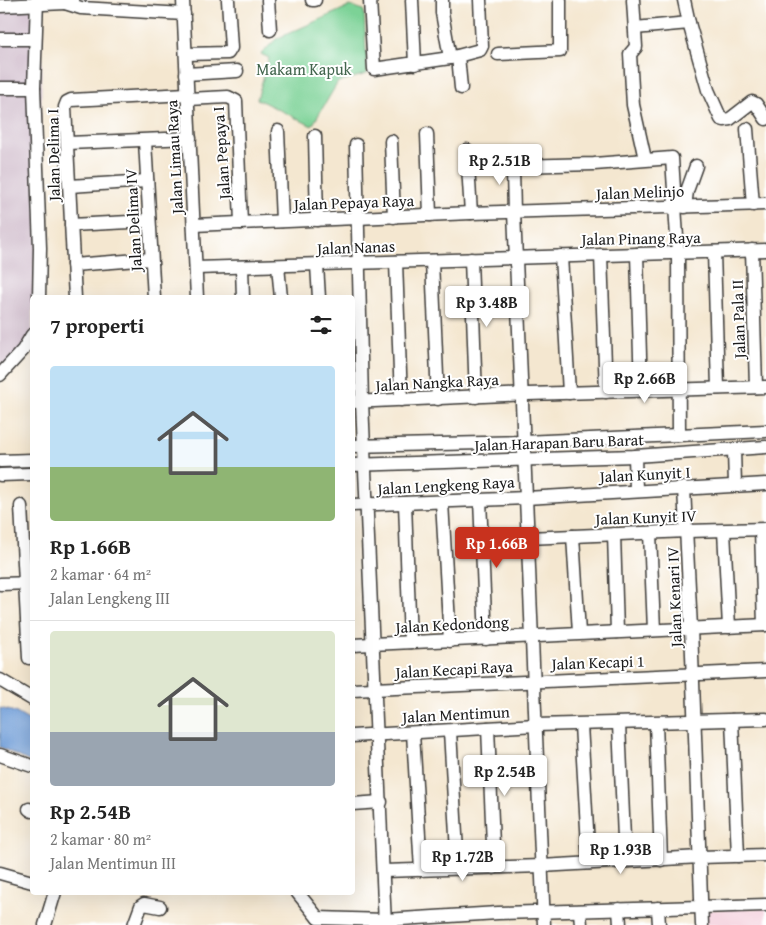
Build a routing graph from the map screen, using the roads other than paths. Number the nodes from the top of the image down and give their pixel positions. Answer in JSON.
{"nodes":[{"id":1,"x":183,"y":0,"type":"edge"},
{"id":2,"x":228,"y":0,"type":"edge"},
{"id":3,"x":268,"y":0,"type":"edge"},
{"id":4,"x":370,"y":0,"type":"edge"},
{"id":5,"x":412,"y":0,"type":"edge"},
{"id":6,"x":442,"y":0,"type":"edge"},
{"id":7,"x":480,"y":0,"type":"edge"},
{"id":8,"x":560,"y":0,"type":"edge"},
{"id":9,"x":633,"y":0,"type":"edge"},
{"id":10,"x":684,"y":0,"type":"edge"},
{"id":11,"x":69,"y":1,"type":"edge"},
{"id":12,"x":30,"y":2,"type":"edge"},
{"id":13,"x":0,"y":6,"type":"edge"},
{"id":14,"x":184,"y":14,"type":"junction"},
{"id":15,"x":689,"y":23,"type":"junction"},
{"id":16,"x":635,"y":28,"type":"junction"},
{"id":17,"x":270,"y":30,"type":"dead end"},
{"id":18,"x":0,"y":39,"type":"edge"},
{"id":19,"x":35,"y":39,"type":"junction"},
{"id":20,"x":186,"y":54,"type":"junction"},
{"id":21,"x":498,"y":54,"type":"dead end"},
{"id":22,"x":454,"y":57,"type":"junction"},
{"id":23,"x":415,"y":64,"type":"junction"},
{"id":24,"x":237,"y":71,"type":"dead end"},
{"id":25,"x":186,"y":74,"type":"junction"},
{"id":26,"x":0,"y":88,"type":"edge"},
{"id":27,"x":34,"y":88,"type":"junction"},
{"id":28,"x":461,"y":88,"type":"dead end"},
{"id":29,"x":188,"y":96,"type":"junction"},
{"id":30,"x":766,"y":119,"type":"edge"},
{"id":31,"x":747,"y":129,"type":"dead end"},
{"id":32,"x":278,"y":132,"type":"dead end"},
{"id":33,"x":428,"y":134,"type":"dead end"},
{"id":34,"x":315,"y":136,"type":"dead end"},
{"id":35,"x":190,"y":138,"type":"junction"},
{"id":36,"x":145,"y":141,"type":"junction"},
{"id":37,"x":391,"y":141,"type":"dead end"},
{"id":38,"x":68,"y":143,"type":"junction"},
{"id":39,"x":356,"y":145,"type":"dead end"},
{"id":40,"x":467,"y":150,"type":"dead end"},
{"id":41,"x":645,"y":158,"type":"junction"},
{"id":42,"x":696,"y":166,"type":"dead end"},
{"id":43,"x":147,"y":181,"type":"junction"},
{"id":44,"x":70,"y":186,"type":"junction"},
{"id":45,"x":760,"y":204,"type":"edge"},
{"id":46,"x":680,"y":207,"type":"junction"},
{"id":47,"x":514,"y":212,"type":"junction"},
{"id":48,"x":471,"y":213,"type":"junction"},
{"id":49,"x":430,"y":215,"type":"junction"},
{"id":50,"x":394,"y":217,"type":"junction"},
{"id":51,"x":357,"y":218,"type":"junction"},
{"id":52,"x":317,"y":220,"type":"junction"},
{"id":53,"x":149,"y":221,"type":"junction"},
{"id":54,"x":282,"y":221,"type":"junction"},
{"id":55,"x":241,"y":223,"type":"junction"},
{"id":56,"x":71,"y":225,"type":"junction"},
{"id":57,"x":194,"y":225,"type":"junction"},
{"id":58,"x":752,"y":250,"type":"junction"},
{"id":59,"x":766,"y":250,"type":"edge"},
{"id":60,"x":714,"y":252,"type":"junction"},
{"id":61,"x":678,"y":253,"type":"junction"},
{"id":62,"x":637,"y":254,"type":"junction"},
{"id":63,"x":601,"y":255,"type":"junction"},
{"id":64,"x":560,"y":256,"type":"junction"},
{"id":65,"x":516,"y":258,"type":"junction"},
{"id":66,"x":471,"y":259,"type":"junction"},
{"id":67,"x":151,"y":260,"type":"junction"},
{"id":68,"x":432,"y":261,"type":"junction"},
{"id":69,"x":396,"y":262,"type":"junction"},
{"id":70,"x":358,"y":263,"type":"junction"},
{"id":71,"x":73,"y":265,"type":"junction"},
{"id":72,"x":317,"y":265,"type":"junction"},
{"id":73,"x":278,"y":266,"type":"junction"},
{"id":74,"x":242,"y":267,"type":"junction"},
{"id":75,"x":196,"y":268,"type":"junction"},
{"id":76,"x":39,"y":295,"type":"edge"},
{"id":77,"x":75,"y":295,"type":"edge"},
{"id":78,"x":154,"y":295,"type":"edge"},
{"id":79,"x":197,"y":295,"type":"edge"},
{"id":80,"x":243,"y":295,"type":"edge"},
{"id":81,"x":281,"y":295,"type":"edge"},
{"id":82,"x":319,"y":295,"type":"edge"},
{"id":83,"x":30,"y":339,"type":"edge"},
{"id":84,"x":0,"y":375,"type":"edge"},
{"id":85,"x":761,"y":387,"type":"edge"},
{"id":86,"x":718,"y":388,"type":"junction"},
{"id":87,"x":679,"y":389,"type":"junction"},
{"id":88,"x":641,"y":390,"type":"junction"},
{"id":89,"x":606,"y":392,"type":"junction"},
{"id":90,"x":569,"y":393,"type":"junction"},
{"id":91,"x":522,"y":395,"type":"junction"},
{"id":92,"x":476,"y":397,"type":"junction"},
{"id":93,"x":438,"y":398,"type":"junction"},
{"id":94,"x":401,"y":400,"type":"junction"},
{"id":95,"x":357,"y":402,"type":"edge"},
{"id":96,"x":766,"y":431,"type":"edge"},
{"id":97,"x":679,"y":435,"type":"junction"},
{"id":98,"x":524,"y":442,"type":"junction"},
{"id":99,"x":358,"y":446,"type":"edge"},
{"id":100,"x":766,"y":448,"type":"edge"},
{"id":101,"x":734,"y":450,"type":"junction"},
{"id":102,"x":635,"y":456,"type":"junction"},
{"id":103,"x":524,"y":459,"type":"junction"},
{"id":104,"x":30,"y":460,"type":"edge"},
{"id":105,"x":0,"y":461,"type":"edge"},
{"id":106,"x":359,"y":465,"type":"edge"},
{"id":107,"x":30,"y":474,"type":"edge"},
{"id":108,"x":0,"y":475,"type":"edge"},
{"id":109,"x":766,"y":484,"type":"edge"},
{"id":110,"x":735,"y":486,"type":"junction"},
{"id":111,"x":684,"y":488,"type":"junction"},
{"id":112,"x":636,"y":490,"type":"junction"},
{"id":113,"x":526,"y":498,"type":"junction"},
{"id":114,"x":480,"y":500,"type":"junction"},
{"id":115,"x":442,"y":502,"type":"junction"},
{"id":116,"x":405,"y":503,"type":"junction"},
{"id":117,"x":367,"y":505,"type":"junction"},
{"id":118,"x":21,"y":506,"type":"dead end"},
{"id":119,"x":355,"y":506,"type":"edge"},
{"id":120,"x":764,"y":530,"type":"edge"},
{"id":121,"x":687,"y":531,"type":"junction"},
{"id":122,"x":724,"y":531,"type":"junction"},
{"id":123,"x":650,"y":533,"type":"junction"},
{"id":124,"x":614,"y":534,"type":"junction"},
{"id":125,"x":573,"y":536,"type":"junction"},
{"id":126,"x":528,"y":538,"type":"junction"},
{"id":127,"x":29,"y":583,"type":"edge"},
{"id":128,"x":0,"y":584,"type":"edge"},
{"id":129,"x":765,"y":625,"type":"edge"},
{"id":130,"x":729,"y":627,"type":"junction"},
{"id":131,"x":691,"y":628,"type":"junction"},
{"id":132,"x":654,"y":630,"type":"junction"},
{"id":133,"x":616,"y":632,"type":"junction"},
{"id":134,"x":579,"y":633,"type":"junction"},
{"id":135,"x":532,"y":635,"type":"junction"},
{"id":136,"x":486,"y":639,"type":"junction"},
{"id":137,"x":450,"y":641,"type":"junction"},
{"id":138,"x":410,"y":642,"type":"junction"},
{"id":139,"x":373,"y":644,"type":"junction"},
{"id":140,"x":355,"y":645,"type":"edge"},
{"id":141,"x":29,"y":658,"type":"dead end"},
{"id":142,"x":766,"y":671,"type":"edge"},
{"id":143,"x":693,"y":674,"type":"junction"},
{"id":144,"x":0,"y":680,"type":"edge"},
{"id":145,"x":534,"y":681,"type":"junction"},
{"id":146,"x":375,"y":689,"type":"junction"},
{"id":147,"x":355,"y":690,"type":"edge"},
{"id":148,"x":30,"y":698,"type":"edge"},
{"id":149,"x":766,"y":719,"type":"edge"},
{"id":150,"x":732,"y":720,"type":"junction"},
{"id":151,"x":695,"y":722,"type":"junction"},
{"id":152,"x":656,"y":723,"type":"junction"},
{"id":153,"x":619,"y":724,"type":"junction"},
{"id":154,"x":581,"y":725,"type":"junction"},
{"id":155,"x":536,"y":726,"type":"junction"},
{"id":156,"x":488,"y":728,"type":"junction"},
{"id":157,"x":450,"y":731,"type":"junction"},
{"id":158,"x":413,"y":733,"type":"junction"},
{"id":159,"x":377,"y":735,"type":"junction"},
{"id":160,"x":355,"y":736,"type":"edge"},
{"id":161,"x":0,"y":755,"type":"edge"},
{"id":162,"x":30,"y":765,"type":"edge"},
{"id":163,"x":381,"y":802,"type":"junction"},
{"id":164,"x":355,"y":804,"type":"edge"},
{"id":165,"x":766,"y":855,"type":"edge"},
{"id":166,"x":738,"y":856,"type":"junction"},
{"id":167,"x":700,"y":857,"type":"junction"},
{"id":168,"x":661,"y":860,"type":"junction"},
{"id":169,"x":625,"y":861,"type":"junction"},
{"id":170,"x":589,"y":863,"type":"junction"},
{"id":171,"x":541,"y":866,"type":"junction"},
{"id":172,"x":494,"y":868,"type":"junction"},
{"id":173,"x":458,"y":869,"type":"junction"},
{"id":174,"x":421,"y":870,"type":"junction"},
{"id":175,"x":384,"y":871,"type":"junction"},
{"id":176,"x":0,"y":873,"type":"edge"},
{"id":177,"x":30,"y":881,"type":"edge"},
{"id":178,"x":54,"y":895,"type":"edge"},
{"id":179,"x":299,"y":895,"type":"edge"},
{"id":180,"x":766,"y":905,"type":"edge"},
{"id":181,"x":160,"y":907,"type":"dead end"},
{"id":182,"x":701,"y":907,"type":"junction"},
{"id":183,"x":658,"y":908,"type":"junction"},
{"id":184,"x":619,"y":910,"type":"junction"},
{"id":185,"x":580,"y":911,"type":"junction"},
{"id":186,"x":543,"y":912,"type":"junction"},
{"id":187,"x":499,"y":919,"type":"edge"},
{"id":188,"x":461,"y":920,"type":"edge"},
{"id":189,"x":316,"y":921,"type":"edge"},
{"id":190,"x":385,"y":922,"type":"edge"},
{"id":191,"x":423,"y":922,"type":"edge"},
{"id":192,"x":45,"y":925,"type":"edge"},
{"id":193,"x":134,"y":925,"type":"edge"},
{"id":194,"x":544,"y":925,"type":"edge"},
{"id":195,"x":582,"y":925,"type":"edge"},
{"id":196,"x":620,"y":925,"type":"edge"},
{"id":197,"x":659,"y":925,"type":"edge"},
{"id":198,"x":702,"y":925,"type":"edge"}],
"edges":[{"from":1,"to":14,"type":"street","name":"Jalan Limau Raya"},
{"from":2,"to":20,"type":"street"},
{"from":3,"to":17,"type":"street"},
{"from":4,"to":23,"type":"street"},
{"from":5,"to":23,"type":"street"},
{"from":6,"to":22,"type":"street"},
{"from":7,"to":22,"type":"street"},
{"from":8,"to":21,"type":"street"},
{"from":9,"to":16,"type":"street"},
{"from":10,"to":15,"type":"street"},
{"from":11,"to":12,"type":"street"},
{"from":11,"to":14,"type":"street"},
{"from":12,"to":13,"type":"street"},
{"from":12,"to":19,"type":"street"},
{"from":14,"to":20,"type":"street","name":"Jalan Limau Raya"},
{"from":15,"to":16,"type":"street"},
{"from":15,"to":30,"type":"street"},
{"from":16,"to":41,"type":"street"},
{"from":18,"to":19,"type":"street"},
{"from":19,"to":27,"type":"street"},
{"from":20,"to":25,"type":"street","name":"Jalan Limau Raya"},
{"from":22,"to":23,"type":"street"},
{"from":22,"to":28,"type":"street"},
{"from":24,"to":25,"type":"street"},
{"from":25,"to":29,"type":"street","name":"Jalan Limau Raya"},
{"from":26,"to":27,"type":"street"},
{"from":27,"to":76,"type":"street"},
{"from":29,"to":35,"type":"street","name":"Jalan Limau Raya"},
{"from":29,"to":38,"type":"street","name":"Jalan Delima I"},
{"from":29,"to":55,"type":"street","name":"Jalan Pepaya I"},
{"from":31,"to":45,"type":"street"},
{"from":32,"to":54,"type":"street"},
{"from":33,"to":49,"type":"street"},
{"from":34,"to":52,"type":"street"},
{"from":35,"to":36,"type":"street"},
{"from":35,"to":57,"type":"street","name":"Jalan Limau Raya"},
{"from":36,"to":38,"type":"street"},
{"from":36,"to":43,"type":"street","name":"Jalan Delima IV"},
{"from":37,"to":50,"type":"street"},
{"from":38,"to":44,"type":"street","name":"Jalan Delima I"},
{"from":39,"to":51,"type":"street"},
{"from":40,"to":48,"type":"street"},
{"from":41,"to":46,"type":"street"},
{"from":41,"to":47,"type":"street"},
{"from":42,"to":46,"type":"street"},
{"from":43,"to":44,"type":"street"},
{"from":43,"to":53,"type":"street","name":"Jalan Delima IV"},
{"from":44,"to":56,"type":"street","name":"Jalan Delima I"},
{"from":45,"to":46,"type":"street","name":"Jalan Melinjo"},
{"from":46,"to":47,"type":"street","name":"Jalan Melinjo"},
{"from":46,"to":61,"type":"street"},
{"from":47,"to":48,"type":"street","name":"Jalan Pepaya Raya"},
{"from":47,"to":65,"type":"street"},
{"from":48,"to":49,"type":"street","name":"Jalan Pepaya Raya"},
{"from":49,"to":50,"type":"street","name":"Jalan Pepaya Raya"},
{"from":50,"to":51,"type":"street","name":"Jalan Pepaya Raya"},
{"from":51,"to":52,"type":"street","name":"Jalan Pepaya Raya"},
{"from":51,"to":70,"type":"street"},
{"from":52,"to":54,"type":"street","name":"Jalan Pepaya Raya"},
{"from":53,"to":56,"type":"street"},
{"from":53,"to":67,"type":"street","name":"Jalan Delima IV"},
{"from":54,"to":55,"type":"street","name":"Jalan Pepaya Raya"},
{"from":55,"to":57,"type":"street","name":"Jalan Pepaya Raya"},
{"from":56,"to":71,"type":"street","name":"Jalan Delima I"},
{"from":57,"to":75,"type":"street","name":"Jalan Limau Raya"},
{"from":58,"to":59,"type":"street","name":"Jalan Pinang Raya"},
{"from":58,"to":60,"type":"street","name":"Jalan Pinang Raya"},
{"from":58,"to":85,"type":"street","name":"Jalan Pala II"},
{"from":60,"to":61,"type":"street","name":"Jalan Pinang Raya"},
{"from":60,"to":86,"type":"street"},
{"from":61,"to":62,"type":"street","name":"Jalan Pinang Raya"},
{"from":61,"to":87,"type":"street"},
{"from":62,"to":63,"type":"street","name":"Jalan Pinang Raya"},
{"from":62,"to":88,"type":"street"},
{"from":63,"to":64,"type":"street","name":"Jalan Pinang Raya"},
{"from":63,"to":89,"type":"street"},
{"from":64,"to":65,"type":"street","name":"Jalan Pinang Raya"},
{"from":64,"to":90,"type":"street"},
{"from":65,"to":66,"type":"street","name":"Jalan Nanas"},
{"from":65,"to":91,"type":"street"},
{"from":66,"to":68,"type":"street","name":"Jalan Nanas"},
{"from":66,"to":92,"type":"street"},
{"from":67,"to":71,"type":"street"},
{"from":67,"to":78,"type":"street","name":"Jalan Delima IV"},
{"from":68,"to":69,"type":"street","name":"Jalan Nanas"},
{"from":68,"to":93,"type":"street"},
{"from":69,"to":70,"type":"street","name":"Jalan Nanas"},
{"from":69,"to":94,"type":"street"},
{"from":70,"to":72,"type":"street","name":"Jalan Nanas"},
{"from":70,"to":95,"type":"street"},
{"from":71,"to":77,"type":"street","name":"Jalan Delima I"},
{"from":72,"to":73,"type":"street","name":"Jalan Nanas"},
{"from":72,"to":82,"type":"street"},
{"from":73,"to":74,"type":"street","name":"Jalan Nanas"},
{"from":73,"to":81,"type":"street"},
{"from":74,"to":75,"type":"street","name":"Jalan Nanas"},
{"from":74,"to":80,"type":"street"},
{"from":75,"to":79,"type":"street","name":"Jalan Limau Raya"},
{"from":83,"to":84,"type":"street"},
{"from":85,"to":86,"type":"street","name":"Jalan Nangka Raya"},
{"from":86,"to":87,"type":"street","name":"Jalan Nangka Raya"},
{"from":87,"to":88,"type":"street","name":"Jalan Nangka Raya"},
{"from":87,"to":97,"type":"street"},
{"from":88,"to":89,"type":"street","name":"Jalan Nangka Raya"},
{"from":89,"to":90,"type":"street","name":"Jalan Nangka Raya"},
{"from":90,"to":91,"type":"street","name":"Jalan Nangka Raya"},
{"from":91,"to":92,"type":"street","name":"Jalan Nangka Raya"},
{"from":91,"to":98,"type":"street"},
{"from":92,"to":93,"type":"street","name":"Jalan Nangka Raya"},
{"from":93,"to":94,"type":"street","name":"Jalan Nangka Raya"},
{"from":94,"to":95,"type":"street","name":"Jalan Nangka Raya"},
{"from":95,"to":99,"type":"street"},
{"from":96,"to":97,"type":"street"},
{"from":97,"to":98,"type":"street"},
{"from":98,"to":99,"type":"street"},
{"from":98,"to":103,"type":"street"},
{"from":99,"to":106,"type":"street"},
{"from":100,"to":101,"type":"street","name":"Jalan Harapan Baru Barat"},
{"from":101,"to":102,"type":"street","name":"Jalan Harapan Baru Barat"},
{"from":101,"to":110,"type":"street"},
{"from":102,"to":103,"type":"street","name":"Jalan Harapan Baru Barat"},
{"from":102,"to":112,"type":"street"},
{"from":103,"to":106,"type":"street","name":"Jalan Harapan Baru Barat"},
{"from":103,"to":113,"type":"street"},
{"from":104,"to":105,"type":"street"},
{"from":106,"to":117,"type":"street"},
{"from":107,"to":108,"type":"street"},
{"from":109,"to":110,"type":"street","name":"Jalan Kunyit I"},
{"from":110,"to":111,"type":"street","name":"Jalan Kunyit I"},
{"from":111,"to":112,"type":"street","name":"Jalan Kunyit I"},
{"from":111,"to":121,"type":"street","name":"Jalan Kenari IV"},
{"from":112,"to":113,"type":"street","name":"Jalan Kunyit I"},
{"from":113,"to":114,"type":"street","name":"Jalan Lengkeng Raya"},
{"from":113,"to":126,"type":"street"},
{"from":114,"to":115,"type":"street","name":"Jalan Lengkeng Raya"},
{"from":114,"to":136,"type":"street"},
{"from":115,"to":116,"type":"street","name":"Jalan Lengkeng Raya"},
{"from":115,"to":137,"type":"street"},
{"from":116,"to":117,"type":"street","name":"Jalan Lengkeng Raya"},
{"from":116,"to":138,"type":"street"},
{"from":117,"to":119,"type":"street","name":"Jalan Lengkeng Raya"},
{"from":117,"to":139,"type":"street"},
{"from":118,"to":127,"type":"street"},
{"from":120,"to":122,"type":"street","name":"Jalan Kunyit IV"},
{"from":120,"to":129,"type":"street"},
{"from":121,"to":122,"type":"street","name":"Jalan Kunyit IV"},
{"from":121,"to":123,"type":"street","name":"Jalan Kunyit IV"},
{"from":121,"to":131,"type":"street","name":"Jalan Kenari IV"},
{"from":122,"to":130,"type":"street"},
{"from":123,"to":124,"type":"street","name":"Jalan Kunyit IV"},
{"from":123,"to":132,"type":"street"},
{"from":124,"to":125,"type":"street","name":"Jalan Kunyit IV"},
{"from":124,"to":133,"type":"street"},
{"from":125,"to":126,"type":"street","name":"Jalan Kunyit IV"},
{"from":125,"to":134,"type":"street"},
{"from":126,"to":135,"type":"street"},
{"from":127,"to":128,"type":"street"},
{"from":127,"to":141,"type":"street"},
{"from":129,"to":130,"type":"street","name":"Jalan Kedondong"},
{"from":130,"to":131,"type":"street","name":"Jalan Kedondong"},
{"from":131,"to":132,"type":"street","name":"Jalan Kedondong"},
{"from":131,"to":143,"type":"street","name":"Jalan Kenari IV"},
{"from":132,"to":133,"type":"street","name":"Jalan Kedondong"},
{"from":133,"to":134,"type":"street","name":"Jalan Kedondong"},
{"from":134,"to":135,"type":"street","name":"Jalan Kedondong"},
{"from":135,"to":136,"type":"street","name":"Jalan Kedondong"},
{"from":135,"to":145,"type":"street"},
{"from":136,"to":137,"type":"street","name":"Jalan Kedondong"},
{"from":137,"to":138,"type":"street","name":"Jalan Kedondong"},
{"from":138,"to":139,"type":"street","name":"Jalan Kedondong"},
{"from":139,"to":140,"type":"street","name":"Jalan Kedondong"},
{"from":139,"to":146,"type":"street"},
{"from":142,"to":143,"type":"street","name":"Jalan Kecapi 1"},
{"from":143,"to":145,"type":"street","name":"Jalan Kecapi 1"},
{"from":143,"to":151,"type":"street","name":"Jalan Kenari IV"},
{"from":144,"to":148,"type":"street"},
{"from":145,"to":146,"type":"street","name":"Jalan Kecapi Raya"},
{"from":145,"to":155,"type":"street"},
{"from":146,"to":147,"type":"street","name":"Jalan Kecapi Raya"},
{"from":146,"to":159,"type":"street"},
{"from":149,"to":150,"type":"street","name":"Jalan Mentimun"},
{"from":150,"to":151,"type":"street","name":"Jalan Mentimun"},
{"from":150,"to":166,"type":"street"},
{"from":151,"to":152,"type":"street","name":"Jalan Mentimun"},
{"from":151,"to":167,"type":"street","name":"Jalan Kenari IV"},
{"from":152,"to":153,"type":"street","name":"Jalan Mentimun"},
{"from":152,"to":168,"type":"street"},
{"from":153,"to":154,"type":"street","name":"Jalan Mentimun"},
{"from":153,"to":169,"type":"street"},
{"from":154,"to":155,"type":"street","name":"Jalan Mentimun"},
{"from":154,"to":170,"type":"street"},
{"from":155,"to":156,"type":"street","name":"Jalan Mentimun"},
{"from":155,"to":171,"type":"street"},
{"from":156,"to":157,"type":"street","name":"Jalan Mentimun"},
{"from":156,"to":172,"type":"street"},
{"from":157,"to":158,"type":"street","name":"Jalan Mentimun"},
{"from":157,"to":173,"type":"street"},
{"from":158,"to":159,"type":"street","name":"Jalan Mentimun"},
{"from":158,"to":174,"type":"street"},
{"from":159,"to":160,"type":"street","name":"Jalan Mentimun"},
{"from":159,"to":163,"type":"street"},
{"from":161,"to":162,"type":"street"},
{"from":163,"to":164,"type":"street"},
{"from":163,"to":175,"type":"street"},
{"from":165,"to":166,"type":"street"},
{"from":166,"to":167,"type":"street"},
{"from":167,"to":168,"type":"street"},
{"from":167,"to":182,"type":"street","name":"Jalan Kenari IV"},
{"from":168,"to":169,"type":"street"},
{"from":169,"to":170,"type":"street"},
{"from":170,"to":171,"type":"street"},
{"from":171,"to":172,"type":"street"},
{"from":171,"to":186,"type":"street"},
{"from":172,"to":173,"type":"street"},
{"from":173,"to":174,"type":"street"},
{"from":174,"to":175,"type":"street"},
{"from":175,"to":190,"type":"street"},
{"from":176,"to":177,"type":"street"},
{"from":178,"to":192,"type":"street"},
{"from":179,"to":189,"type":"street"},
{"from":180,"to":182,"type":"street"},
{"from":181,"to":193,"type":"street"},
{"from":182,"to":183,"type":"street"},
{"from":182,"to":198,"type":"street","name":"Jalan Kenari IV"},
{"from":183,"to":184,"type":"street"},
{"from":183,"to":197,"type":"street"},
{"from":184,"to":185,"type":"street"},
{"from":184,"to":196,"type":"street"},
{"from":185,"to":186,"type":"street"},
{"from":185,"to":195,"type":"street"},
{"from":186,"to":187,"type":"street"},
{"from":186,"to":194,"type":"street"},
{"from":187,"to":188,"type":"street"},
{"from":188,"to":191,"type":"street"},
{"from":189,"to":190,"type":"street"},
{"from":190,"to":191,"type":"street"}]}
